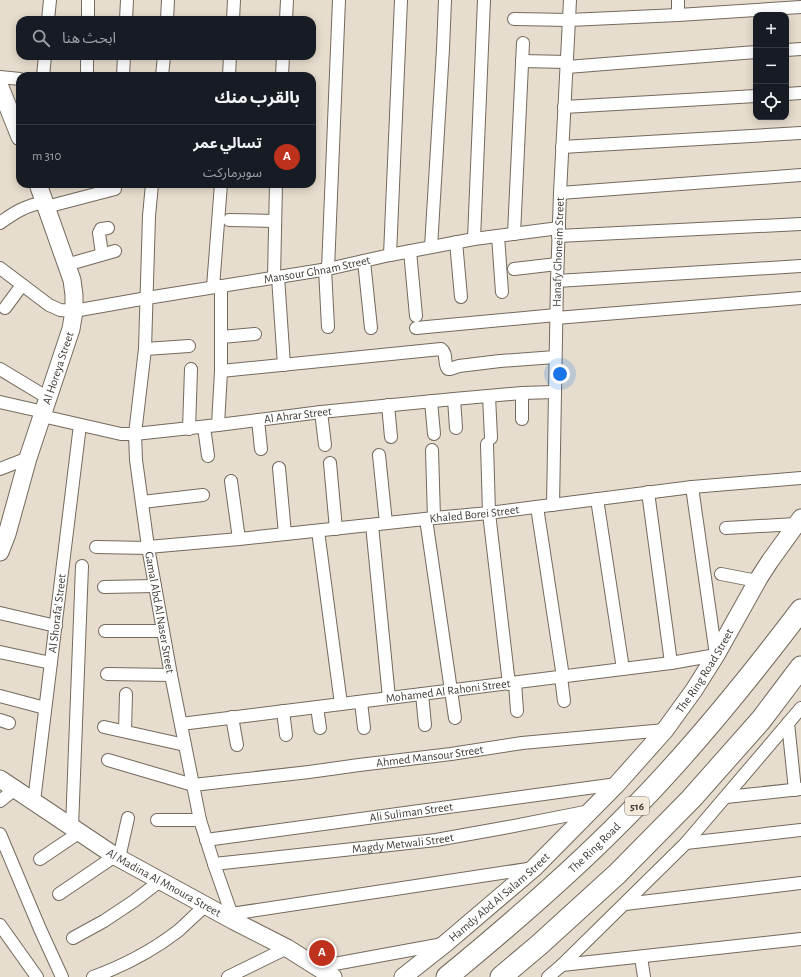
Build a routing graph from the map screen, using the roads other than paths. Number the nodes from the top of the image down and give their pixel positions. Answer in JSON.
{"nodes":[{"id":1,"x":50,"y":0,"type":"edge"},
{"id":2,"x":88,"y":0,"type":"edge"},
{"id":3,"x":127,"y":0,"type":"edge"},
{"id":4,"x":168,"y":0,"type":"edge"},
{"id":5,"x":234,"y":0,"type":"edge"},
{"id":6,"x":287,"y":0,"type":"edge"},
{"id":7,"x":339,"y":0,"type":"edge"},
{"id":8,"x":401,"y":0,"type":"edge"},
{"id":9,"x":445,"y":0,"type":"edge"},
{"id":10,"x":484,"y":0,"type":"edge"},
{"id":11,"x":570,"y":0,"type":"edge"},
{"id":12,"x":678,"y":0,"type":"edge"},
{"id":13,"x":801,"y":8,"type":"edge"},
{"id":14,"x":678,"y":15,"type":"junction"},
{"id":15,"x":48,"y":16,"type":"edge"},
{"id":16,"x":88,"y":16,"type":"edge"},
{"id":17,"x":126,"y":16,"type":"edge"},
{"id":18,"x":167,"y":16,"type":"edge"},
{"id":19,"x":233,"y":16,"type":"edge"},
{"id":20,"x":286,"y":16,"type":"edge"},
{"id":21,"x":514,"y":19,"type":"dead end"},
{"id":22,"x":569,"y":20,"type":"junction"},
{"id":23,"x":523,"y":42,"type":"dead end"},
{"id":24,"x":801,"y":49,"type":"edge"},
{"id":25,"x":789,"y":50,"type":"edge"},
{"id":26,"x":753,"y":52,"type":"edge"},
{"id":27,"x":45,"y":60,"type":"edge"},
{"id":28,"x":87,"y":60,"type":"edge"},
{"id":29,"x":124,"y":60,"type":"edge"},
{"id":30,"x":164,"y":60,"type":"edge"},
{"id":31,"x":230,"y":60,"type":"edge"},
{"id":32,"x":283,"y":60,"type":"edge"},
{"id":33,"x":522,"y":61,"type":"junction"},
{"id":34,"x":567,"y":65,"type":"junction"},
{"id":35,"x":44,"y":72,"type":"edge"},
{"id":36,"x":87,"y":72,"type":"edge"},
{"id":37,"x":123,"y":72,"type":"edge"},
{"id":38,"x":162,"y":72,"type":"edge"},
{"id":39,"x":229,"y":72,"type":"edge"},
{"id":40,"x":282,"y":72,"type":"edge"},
{"id":41,"x":0,"y":77,"type":"edge"},
{"id":42,"x":16,"y":79,"type":"edge"},
{"id":43,"x":0,"y":87,"type":"edge"},
{"id":44,"x":801,"y":93,"type":"edge"},
{"id":45,"x":789,"y":94,"type":"edge"},
{"id":46,"x":753,"y":96,"type":"edge"},
{"id":47,"x":564,"y":107,"type":"junction"},
{"id":48,"x":16,"y":127,"type":"edge"},
{"id":49,"x":801,"y":133,"type":"edge"},
{"id":50,"x":562,"y":147,"type":"junction"},
{"id":51,"x":801,"y":175,"type":"edge"},
{"id":52,"x":39,"y":188,"type":"edge"},
{"id":53,"x":152,"y":188,"type":"edge"},
{"id":54,"x":221,"y":188,"type":"edge"},
{"id":55,"x":276,"y":188,"type":"edge"},
{"id":56,"x":115,"y":189,"type":"dead end"},
{"id":57,"x":560,"y":193,"type":"junction"},
{"id":58,"x":45,"y":204,"type":"junction"},
{"id":59,"x":229,"y":220,"type":"dead end"},
{"id":60,"x":275,"y":221,"type":"junction"},
{"id":61,"x":0,"y":223,"type":"edge"},
{"id":62,"x":801,"y":224,"type":"edge"},
{"id":63,"x":108,"y":228,"type":"dead end"},
{"id":64,"x":559,"y":232,"type":"junction"},
{"id":65,"x":514,"y":234,"type":"junction"},
{"id":66,"x":498,"y":236,"type":"junction"},
{"id":67,"x":474,"y":239,"type":"junction"},
{"id":68,"x":456,"y":242,"type":"junction"},
{"id":69,"x":431,"y":246,"type":"junction"},
{"id":70,"x":115,"y":251,"type":"dead end"},
{"id":71,"x":410,"y":251,"type":"junction"},
{"id":72,"x":102,"y":254,"type":"junction"},
{"id":73,"x":390,"y":255,"type":"junction"},
{"id":74,"x":364,"y":261,"type":"junction"},
{"id":75,"x":557,"y":264,"type":"junction"},
{"id":76,"x":66,"y":265,"type":"junction"},
{"id":77,"x":801,"y":266,"type":"edge"},
{"id":78,"x":0,"y":268,"type":"edge"},
{"id":79,"x":326,"y":269,"type":"junction"},
{"id":80,"x":514,"y":269,"type":"dead end"},
{"id":81,"x":276,"y":277,"type":"junction"},
{"id":82,"x":557,"y":281,"type":"junction"},
{"id":83,"x":22,"y":285,"type":"junction"},
{"id":84,"x":217,"y":287,"type":"junction"},
{"id":85,"x":502,"y":292,"type":"dead end"},
{"id":86,"x":461,"y":297,"type":"dead end"},
{"id":87,"x":147,"y":298,"type":"junction"},
{"id":88,"x":801,"y":298,"type":"edge"},
{"id":89,"x":6,"y":308,"type":"dead end"},
{"id":90,"x":74,"y":311,"type":"junction"},
{"id":91,"x":556,"y":316,"type":"junction"},
{"id":92,"x":328,"y":327,"type":"dead end"},
{"id":93,"x":371,"y":328,"type":"dead end"},
{"id":94,"x":255,"y":334,"type":"dead end"},
{"id":95,"x":221,"y":337,"type":"junction"},
{"id":96,"x":189,"y":346,"type":"dead end"},
{"id":97,"x":145,"y":349,"type":"junction"},
{"id":98,"x":555,"y":357,"type":"junction"},
{"id":99,"x":284,"y":365,"type":"junction"},
{"id":100,"x":0,"y":369,"type":"edge"},
{"id":101,"x":191,"y":369,"type":"dead end"},
{"id":102,"x":221,"y":372,"type":"junction"},
{"id":103,"x":555,"y":392,"type":"junction"},
{"id":104,"x":522,"y":393,"type":"junction"},
{"id":105,"x":489,"y":396,"type":"junction"},
{"id":106,"x":454,"y":399,"type":"junction"},
{"id":107,"x":431,"y":401,"type":"junction"},
{"id":108,"x":0,"y":402,"type":"edge"},
{"id":109,"x":388,"y":405,"type":"junction"},
{"id":110,"x":44,"y":409,"type":"junction"},
{"id":111,"x":321,"y":412,"type":"junction"},
{"id":112,"x":522,"y":419,"type":"dead end"},
{"id":113,"x":258,"y":420,"type":"junction"},
{"id":114,"x":80,"y":425,"type":"junction"},
{"id":115,"x":218,"y":425,"type":"junction"},
{"id":116,"x":204,"y":427,"type":"junction"},
{"id":117,"x":456,"y":428,"type":"dead end"},
{"id":118,"x":189,"y":429,"type":"junction"},
{"id":119,"x":135,"y":434,"type":"junction"},
{"id":120,"x":434,"y":434,"type":"dead end"},
{"id":121,"x":391,"y":437,"type":"dead end"},
{"id":122,"x":325,"y":445,"type":"dead end"},
{"id":123,"x":261,"y":449,"type":"dead end"},
{"id":124,"x":432,"y":450,"type":"dead end"},
{"id":125,"x":379,"y":455,"type":"dead end"},
{"id":126,"x":208,"y":456,"type":"dead end"},
{"id":127,"x":28,"y":458,"type":"junction"},
{"id":128,"x":330,"y":463,"type":"dead end"},
{"id":129,"x":279,"y":468,"type":"dead end"},
{"id":130,"x":0,"y":469,"type":"edge"},
{"id":131,"x":801,"y":478,"type":"edge"},
{"id":132,"x":231,"y":480,"type":"dead end"},
{"id":133,"x":692,"y":487,"type":"junction"},
{"id":134,"x":648,"y":492,"type":"junction"},
{"id":135,"x":202,"y":495,"type":"dead end"},
{"id":136,"x":597,"y":499,"type":"junction"},
{"id":137,"x":142,"y":502,"type":"junction"},
{"id":138,"x":553,"y":505,"type":"junction"},
{"id":139,"x":537,"y":507,"type":"junction"},
{"id":140,"x":489,"y":513,"type":"junction"},
{"id":141,"x":430,"y":519,"type":"junction"},
{"id":142,"x":799,"y":521,"type":"edge"},
{"id":143,"x":386,"y":523,"type":"junction"},
{"id":144,"x":372,"y":525,"type":"junction"},
{"id":145,"x":726,"y":528,"type":"dead end"},
{"id":146,"x":336,"y":529,"type":"junction"},
{"id":147,"x":318,"y":531,"type":"junction"},
{"id":148,"x":285,"y":534,"type":"junction"},
{"id":149,"x":239,"y":539,"type":"junction"},
{"id":150,"x":96,"y":547,"type":"dead end"},
{"id":151,"x":148,"y":547,"type":"junction"},
{"id":152,"x":0,"y":552,"type":"edge"},
{"id":153,"x":82,"y":566,"type":"dead end"},
{"id":154,"x":721,"y":574,"type":"dead end"},
{"id":155,"x":757,"y":581,"type":"junction"},
{"id":156,"x":155,"y":586,"type":"junction"},
{"id":157,"x":104,"y":587,"type":"dead end"},
{"id":158,"x":801,"y":610,"type":"edge"},
{"id":159,"x":0,"y":613,"type":"edge"},
{"id":160,"x":56,"y":626,"type":"junction"},
{"id":161,"x":105,"y":631,"type":"dead end"},
{"id":162,"x":163,"y":631,"type":"junction"},
{"id":163,"x":0,"y":652,"type":"edge"},
{"id":164,"x":716,"y":655,"type":"junction"},
{"id":165,"x":51,"y":663,"type":"junction"},
{"id":166,"x":671,"y":663,"type":"junction"},
{"id":167,"x":801,"y":667,"type":"edge"},
{"id":168,"x":624,"y":669,"type":"junction"},
{"id":169,"x":107,"y":674,"type":"dead end"},
{"id":170,"x":171,"y":675,"type":"junction"},
{"id":171,"x":562,"y":677,"type":"junction"},
{"id":172,"x":512,"y":683,"type":"junction"},
{"id":173,"x":451,"y":691,"type":"junction"},
{"id":174,"x":126,"y":694,"type":"dead end"},
{"id":175,"x":422,"y":694,"type":"junction"},
{"id":176,"x":0,"y":696,"type":"edge"},
{"id":177,"x":389,"y":698,"type":"junction"},
{"id":178,"x":564,"y":701,"type":"dead end"},
{"id":179,"x":360,"y":702,"type":"junction"},
{"id":180,"x":342,"y":704,"type":"junction"},
{"id":181,"x":317,"y":707,"type":"junction"},
{"id":182,"x":46,"y":708,"type":"junction"},
{"id":183,"x":801,"y":708,"type":"edge"},
{"id":184,"x":283,"y":711,"type":"junction"},
{"id":185,"x":517,"y":711,"type":"dead end"},
{"id":186,"x":232,"y":717,"type":"junction"},
{"id":187,"x":455,"y":718,"type":"dead end"},
{"id":188,"x":181,"y":724,"type":"junction"},
{"id":189,"x":788,"y":724,"type":"junction"},
{"id":190,"x":425,"y":725,"type":"dead end"},
{"id":191,"x":104,"y":727,"type":"dead end"},
{"id":192,"x":320,"y":728,"type":"dead end"},
{"id":193,"x":364,"y":728,"type":"dead end"},
{"id":194,"x":666,"y":730,"type":"junction"},
{"id":195,"x":125,"y":731,"type":"junction"},
{"id":196,"x":286,"y":735,"type":"dead end"},
{"id":197,"x":185,"y":745,"type":"junction"},
{"id":198,"x":236,"y":745,"type":"dead end"},
{"id":199,"x":108,"y":760,"type":"dead end"},
{"id":200,"x":0,"y":779,"type":"edge"},
{"id":201,"x":617,"y":784,"type":"junction"},
{"id":202,"x":193,"y":785,"type":"junction"},
{"id":203,"x":15,"y":789,"type":"junction"},
{"id":204,"x":798,"y":790,"type":"edge"},
{"id":205,"x":726,"y":797,"type":"junction"},
{"id":206,"x":0,"y":800,"type":"edge"},
{"id":207,"x":34,"y":802,"type":"junction"},
{"id":208,"x":590,"y":811,"type":"junction"},
{"id":209,"x":128,"y":818,"type":"dead end"},
{"id":210,"x":157,"y":820,"type":"dead end"},
{"id":211,"x":200,"y":820,"type":"junction"},
{"id":212,"x":76,"y":830,"type":"junction"},
{"id":213,"x":801,"y":830,"type":"edge"},
{"id":214,"x":0,"y":834,"type":"edge"},
{"id":215,"x":206,"y":840,"type":"junction"},
{"id":216,"x":686,"y":843,"type":"junction"},
{"id":217,"x":117,"y":857,"type":"junction"},
{"id":218,"x":40,"y":859,"type":"dead end"},
{"id":219,"x":214,"y":864,"type":"junction"},
{"id":220,"x":534,"y":868,"type":"junction"},
{"id":221,"x":160,"y":881,"type":"junction"},
{"id":222,"x":801,"y":883,"type":"edge"},
{"id":223,"x":60,"y":894,"type":"dead end"},
{"id":224,"x":625,"y":904,"type":"junction"},
{"id":225,"x":205,"y":906,"type":"junction"},
{"id":226,"x":233,"y":918,"type":"junction"},
{"id":227,"x":1,"y":928,"type":"edge"},
{"id":228,"x":73,"y":938,"type":"dead end"},
{"id":229,"x":801,"y":939,"type":"edge"},
{"id":230,"x":446,"y":943,"type":"junction"},
{"id":231,"x":288,"y":948,"type":"junction"},
{"id":232,"x":641,"y":957,"type":"junction"},
{"id":233,"x":562,"y":966,"type":"junction"},
{"id":234,"x":318,"y":967,"type":"junction"},
{"id":235,"x":37,"y":977,"type":"edge"},
{"id":236,"x":62,"y":977,"type":"edge"},
{"id":237,"x":94,"y":977,"type":"edge"},
{"id":238,"x":228,"y":977,"type":"edge"},
{"id":239,"x":333,"y":977,"type":"edge"},
{"id":240,"x":403,"y":977,"type":"edge"},
{"id":241,"x":447,"y":977,"type":"edge"},
{"id":242,"x":501,"y":977,"type":"edge"},
{"id":243,"x":548,"y":977,"type":"edge"},
{"id":244,"x":644,"y":977,"type":"edge"}],
"edges":[{"from":1,"to":15,"type":"street"},
{"from":2,"to":16,"type":"street"},
{"from":3,"to":17,"type":"street"},
{"from":4,"to":18,"type":"street"},
{"from":5,"to":19,"type":"street"},
{"from":6,"to":20,"type":"street"},
{"from":7,"to":79,"type":"street"},
{"from":8,"to":73,"type":"street"},
{"from":9,"to":69,"type":"street"},
{"from":10,"to":67,"type":"street"},
{"from":11,"to":22,"type":"street","name":"Hanafy Ghoneim Street"},
{"from":12,"to":14,"type":"street"},
{"from":13,"to":14,"type":"street"},
{"from":14,"to":22,"type":"street"},
{"from":21,"to":22,"type":"street"},
{"from":22,"to":34,"type":"street","name":"Hanafy Ghoneim Street"},
{"from":23,"to":33,"type":"street"},
{"from":24,"to":25,"type":"street"},
{"from":26,"to":34,"type":"street"},
{"from":27,"to":35,"type":"street"},
{"from":28,"to":36,"type":"street"},
{"from":29,"to":37,"type":"street"},
{"from":30,"to":38,"type":"street"},
{"from":31,"to":39,"type":"street"},
{"from":32,"to":40,"type":"street"},
{"from":33,"to":34,"type":"street"},
{"from":33,"to":65,"type":"street"},
{"from":34,"to":47,"type":"street","name":"Hanafy Ghoneim Street"},
{"from":41,"to":42,"type":"street"},
{"from":43,"to":48,"type":"street"},
{"from":44,"to":45,"type":"street"},
{"from":46,"to":47,"type":"street"},
{"from":47,"to":50,"type":"street","name":"Hanafy Ghoneim Street"},
{"from":49,"to":50,"type":"street"},
{"from":50,"to":57,"type":"street","name":"Hanafy Ghoneim Street"},
{"from":51,"to":57,"type":"street"},
{"from":52,"to":58,"type":"street","name":"Al Horeya Street"},
{"from":53,"to":87,"type":"street","name":"Gamal Abd Al Naser Street"},
{"from":54,"to":84,"type":"street"},
{"from":55,"to":60,"type":"street"},
{"from":56,"to":58,"type":"street"},
{"from":57,"to":64,"type":"street","name":"Hanafy Ghoneim Street"},
{"from":58,"to":61,"type":"street"},
{"from":58,"to":76,"type":"street","name":"Al Horeya Street"},
{"from":59,"to":60,"type":"street"},
{"from":60,"to":81,"type":"street"},
{"from":62,"to":64,"type":"street","name":"Mansour Ghnam Street"},
{"from":63,"to":72,"type":"street"},
{"from":64,"to":65,"type":"street","name":"Mansour Ghnam Street"},
{"from":64,"to":75,"type":"street","name":"Hanafy Ghoneim Street"},
{"from":65,"to":66,"type":"street","name":"Mansour Ghnam Street"},
{"from":66,"to":67,"type":"street","name":"Mansour Ghnam Street"},
{"from":66,"to":85,"type":"street"},
{"from":67,"to":68,"type":"street","name":"Mansour Ghnam Street"},
{"from":68,"to":69,"type":"street","name":"Mansour Ghnam Street"},
{"from":68,"to":86,"type":"street"},
{"from":69,"to":71,"type":"street","name":"Mansour Ghnam Street"},
{"from":70,"to":72,"type":"street"},
{"from":71,"to":73,"type":"street","name":"Mansour Ghnam Street"},
{"from":71,"to":91,"type":"street"},
{"from":72,"to":76,"type":"street"},
{"from":73,"to":74,"type":"street","name":"Mansour Ghnam Street"},
{"from":74,"to":79,"type":"street","name":"Mansour Ghnam Street"},
{"from":74,"to":93,"type":"street"},
{"from":75,"to":80,"type":"street"},
{"from":75,"to":82,"type":"street","name":"Hanafy Ghoneim Street"},
{"from":76,"to":90,"type":"street","name":"Al Horeya Street"},
{"from":77,"to":82,"type":"street"},
{"from":78,"to":83,"type":"street"},
{"from":79,"to":81,"type":"street","name":"Mansour Ghnam Street"},
{"from":79,"to":92,"type":"street"},
{"from":81,"to":84,"type":"street","name":"Mansour Ghnam Street"},
{"from":81,"to":99,"type":"street"},
{"from":82,"to":91,"type":"street","name":"Hanafy Ghoneim Street"},
{"from":83,"to":89,"type":"street"},
{"from":83,"to":90,"type":"street"},
{"from":84,"to":87,"type":"street","name":"Mansour Ghnam Street"},
{"from":84,"to":95,"type":"street"},
{"from":87,"to":90,"type":"street","name":"Mansour Ghnam Street"},
{"from":87,"to":97,"type":"street","name":"Gamal Abd Al Naser Street"},
{"from":88,"to":91,"type":"street"},
{"from":90,"to":110,"type":"street","name":"Al Horeya Street"},
{"from":91,"to":98,"type":"street","name":"Hanafy Ghoneim Street"},
{"from":94,"to":95,"type":"street"},
{"from":95,"to":102,"type":"street"},
{"from":96,"to":97,"type":"street"},
{"from":97,"to":119,"type":"street","name":"Gamal Abd Al Naser Street"},
{"from":98,"to":99,"type":"street"},
{"from":98,"to":103,"type":"street","name":"Hanafy Ghoneim Street"},
{"from":99,"to":102,"type":"street"},
{"from":100,"to":110,"type":"street"},
{"from":101,"to":118,"type":"street"},
{"from":102,"to":115,"type":"street"},
{"from":103,"to":104,"type":"street","name":"Al Ahrar Street"},
{"from":103,"to":138,"type":"street","name":"Hanafy Ghoneim Street"},
{"from":104,"to":105,"type":"street","name":"Al Ahrar Street"},
{"from":104,"to":112,"type":"street"},
{"from":105,"to":106,"type":"street","name":"Al Ahrar Street"},
{"from":105,"to":140,"type":"street"},
{"from":106,"to":107,"type":"street","name":"Al Ahrar Street"},
{"from":106,"to":117,"type":"street"},
{"from":107,"to":109,"type":"street","name":"Al Ahrar Street"},
{"from":107,"to":120,"type":"street"},
{"from":108,"to":110,"type":"street","name":"Al Ahrar Street"},
{"from":109,"to":111,"type":"street","name":"Al Ahrar Street"},
{"from":109,"to":121,"type":"street"},
{"from":110,"to":114,"type":"street","name":"Al Ahrar Street"},
{"from":110,"to":127,"type":"street","name":"Al Horeya Street"},
{"from":111,"to":113,"type":"street","name":"Al Ahrar Street"},
{"from":111,"to":122,"type":"street"},
{"from":113,"to":115,"type":"street","name":"Al Ahrar Street"},
{"from":113,"to":123,"type":"street"},
{"from":114,"to":119,"type":"street","name":"Al Ahrar Street"},
{"from":114,"to":160,"type":"street","name":"Al Shorafa' Street"},
{"from":115,"to":116,"type":"street","name":"Al Ahrar Street"},
{"from":116,"to":118,"type":"street","name":"Al Ahrar Street"},
{"from":116,"to":126,"type":"street"},
{"from":118,"to":119,"type":"street","name":"Al Ahrar Street"},
{"from":119,"to":137,"type":"street","name":"Gamal Abd Al Naser Street"},
{"from":124,"to":141,"type":"street"},
{"from":125,"to":143,"type":"street"},
{"from":127,"to":130,"type":"street"},
{"from":127,"to":152,"type":"street","name":"Al Horeya Street"},
{"from":128,"to":146,"type":"street"},
{"from":129,"to":148,"type":"street"},
{"from":131,"to":133,"type":"street","name":"Khaled Borei Street"},
{"from":132,"to":149,"type":"street"},
{"from":133,"to":134,"type":"street","name":"Khaled Borei Street"},
{"from":133,"to":164,"type":"street"},
{"from":134,"to":136,"type":"street","name":"Khaled Borei Street"},
{"from":134,"to":166,"type":"street"},
{"from":135,"to":137,"type":"street"},
{"from":136,"to":138,"type":"street","name":"Khaled Borei Street"},
{"from":136,"to":168,"type":"street"},
{"from":137,"to":151,"type":"street","name":"Gamal Abd Al Naser Street"},
{"from":138,"to":139,"type":"street","name":"Khaled Borei Street"},
{"from":139,"to":140,"type":"street","name":"Khaled Borei Street"},
{"from":139,"to":171,"type":"street"},
{"from":140,"to":141,"type":"street","name":"Khaled Borei Street"},
{"from":140,"to":172,"type":"street"},
{"from":141,"to":143,"type":"street","name":"Khaled Borei Street"},
{"from":141,"to":173,"type":"street"},
{"from":142,"to":145,"type":"street"},
{"from":142,"to":155,"type":"street","name":"The Ring Road Street"},
{"from":143,"to":144,"type":"street","name":"Khaled Borei Street"},
{"from":144,"to":146,"type":"street","name":"Khaled Borei Street"},
{"from":144,"to":177,"type":"street"},
{"from":146,"to":147,"type":"street","name":"Khaled Borei Street"},
{"from":147,"to":148,"type":"street","name":"Khaled Borei Street"},
{"from":147,"to":180,"type":"street"},
{"from":148,"to":149,"type":"street","name":"Khaled Borei Street"},
{"from":149,"to":151,"type":"street","name":"Khaled Borei Street"},
{"from":150,"to":151,"type":"street","name":"Khaled Borei Street"},
{"from":151,"to":156,"type":"street","name":"Gamal Abd Al Naser Street"},
{"from":153,"to":212,"type":"street"},
{"from":154,"to":155,"type":"street"},
{"from":155,"to":164,"type":"street","name":"The Ring Road Street"},
{"from":156,"to":157,"type":"street"},
{"from":156,"to":162,"type":"street","name":"Gamal Abd Al Naser Street"},
{"from":158,"to":241,"type":"highway","name":"The Ring Road","number":"516"},
{"from":159,"to":160,"type":"street"},
{"from":160,"to":165,"type":"street","name":"Al Shorafa' Street"},
{"from":161,"to":162,"type":"street"},
{"from":162,"to":170,"type":"street","name":"Gamal Abd Al Naser Street"},
{"from":163,"to":165,"type":"street"},
{"from":164,"to":166,"type":"street","name":"Mohamed Al Rahoni Street"},
{"from":164,"to":194,"type":"street","name":"The Ring Road Street"},
{"from":165,"to":182,"type":"street","name":"Al Shorafa' Street"},
{"from":166,"to":168,"type":"street","name":"Mohamed Al Rahoni Street"},
{"from":167,"to":242,"type":"highway"},
{"from":168,"to":171,"type":"street","name":"Mohamed Al Rahoni Street"},
{"from":169,"to":170,"type":"street"},
{"from":170,"to":188,"type":"street","name":"Gamal Abd Al Naser Street"},
{"from":171,"to":172,"type":"street","name":"Mohamed Al Rahoni Street"},
{"from":171,"to":178,"type":"street"},
{"from":172,"to":173,"type":"street","name":"Mohamed Al Rahoni Street"},
{"from":172,"to":185,"type":"street"},
{"from":173,"to":175,"type":"street","name":"Mohamed Al Rahoni Street"},
{"from":173,"to":187,"type":"street"},
{"from":174,"to":195,"type":"street"},
{"from":175,"to":177,"type":"street","name":"Mohamed Al Rahoni Street"},
{"from":175,"to":190,"type":"street"},
{"from":176,"to":182,"type":"street"},
{"from":177,"to":179,"type":"street","name":"Mohamed Al Rahoni Street"},
{"from":179,"to":180,"type":"street","name":"Mohamed Al Rahoni Street"},
{"from":179,"to":193,"type":"street"},
{"from":180,"to":181,"type":"street","name":"Mohamed Al Rahoni Street"},
{"from":181,"to":184,"type":"street","name":"Mohamed Al Rahoni Street"},
{"from":181,"to":192,"type":"street"},
{"from":182,"to":207,"type":"street","name":"Al Shorafa' Street"},
{"from":183,"to":189,"type":"street"},
{"from":184,"to":186,"type":"street","name":"Mohamed Al Rahoni Street"},
{"from":184,"to":196,"type":"street"},
{"from":186,"to":188,"type":"street","name":"Mohamed Al Rahoni Street"},
{"from":186,"to":198,"type":"street"},
{"from":188,"to":197,"type":"street","name":"Gamal Abd Al Naser Street"},
{"from":189,"to":204,"type":"street"},
{"from":189,"to":205,"type":"street"},
{"from":191,"to":195,"type":"street"},
{"from":194,"to":201,"type":"street","name":"The Ring Road Street"},
{"from":194,"to":202,"type":"street","name":"Ahmed Mansour Street"},
{"from":195,"to":197,"type":"street"},
{"from":197,"to":202,"type":"street","name":"Gamal Abd Al Naser Street"},
{"from":199,"to":202,"type":"street"},
{"from":200,"to":203,"type":"street","name":"Al Madina Al Mnoura Street"},
{"from":201,"to":208,"type":"street","name":"The Ring Road Street"},
{"from":201,"to":215,"type":"street","name":"Ali Suliman Street"},
{"from":202,"to":211,"type":"street","name":"Gamal Abd Al Naser Street"},
{"from":203,"to":206,"type":"street"},
{"from":203,"to":207,"type":"street","name":"Al Madina Al Mnoura Street"},
{"from":204,"to":205,"type":"street"},
{"from":205,"to":216,"type":"street"},
{"from":207,"to":212,"type":"street","name":"Al Madina Al Mnoura Street"},
{"from":208,"to":219,"type":"street","name":"Magdy Metwali Street"},
{"from":208,"to":220,"type":"street","name":"Hamdy Abd Al Salam Street"},
{"from":209,"to":217,"type":"street"},
{"from":210,"to":211,"type":"street"},
{"from":211,"to":215,"type":"street","name":"Gamal Abd Al Naser Street"},
{"from":212,"to":217,"type":"street","name":"Al Madina Al Mnoura Street"},
{"from":212,"to":218,"type":"street"},
{"from":213,"to":216,"type":"street"},
{"from":214,"to":236,"type":"street"},
{"from":215,"to":219,"type":"street","name":"Gamal Abd Al Naser Street"},
{"from":216,"to":224,"type":"street"},
{"from":217,"to":221,"type":"street","name":"Al Madina Al Mnoura Street"},
{"from":217,"to":223,"type":"street"},
{"from":219,"to":226,"type":"street","name":"Gamal Abd Al Naser Street"},
{"from":220,"to":226,"type":"street"},
{"from":220,"to":230,"type":"street","name":"Hamdy Abd Al Salam Street"},
{"from":221,"to":225,"type":"street","name":"Al Madina Al Mnoura Street"},
{"from":221,"to":228,"type":"street"},
{"from":222,"to":224,"type":"street"},
{"from":224,"to":233,"type":"street"},
{"from":225,"to":226,"type":"street","name":"Al Madina Al Mnoura Street"},
{"from":225,"to":237,"type":"street"},
{"from":226,"to":231,"type":"street","name":"Al Madina Al Mnoura Street"},
{"from":227,"to":235,"type":"street"},
{"from":229,"to":232,"type":"street"},
{"from":230,"to":234,"type":"street"},
{"from":230,"to":240,"type":"street","name":"Hamdy Abd Al Salam Street"},
{"from":231,"to":234,"type":"street","name":"Al Madina Al Mnoura Street"},
{"from":231,"to":238,"type":"street"},
{"from":232,"to":233,"type":"street"},
{"from":232,"to":244,"type":"street"},
{"from":233,"to":243,"type":"street"},
{"from":234,"to":239,"type":"street","name":"Al Madina Al Mnoura Street"}]}
